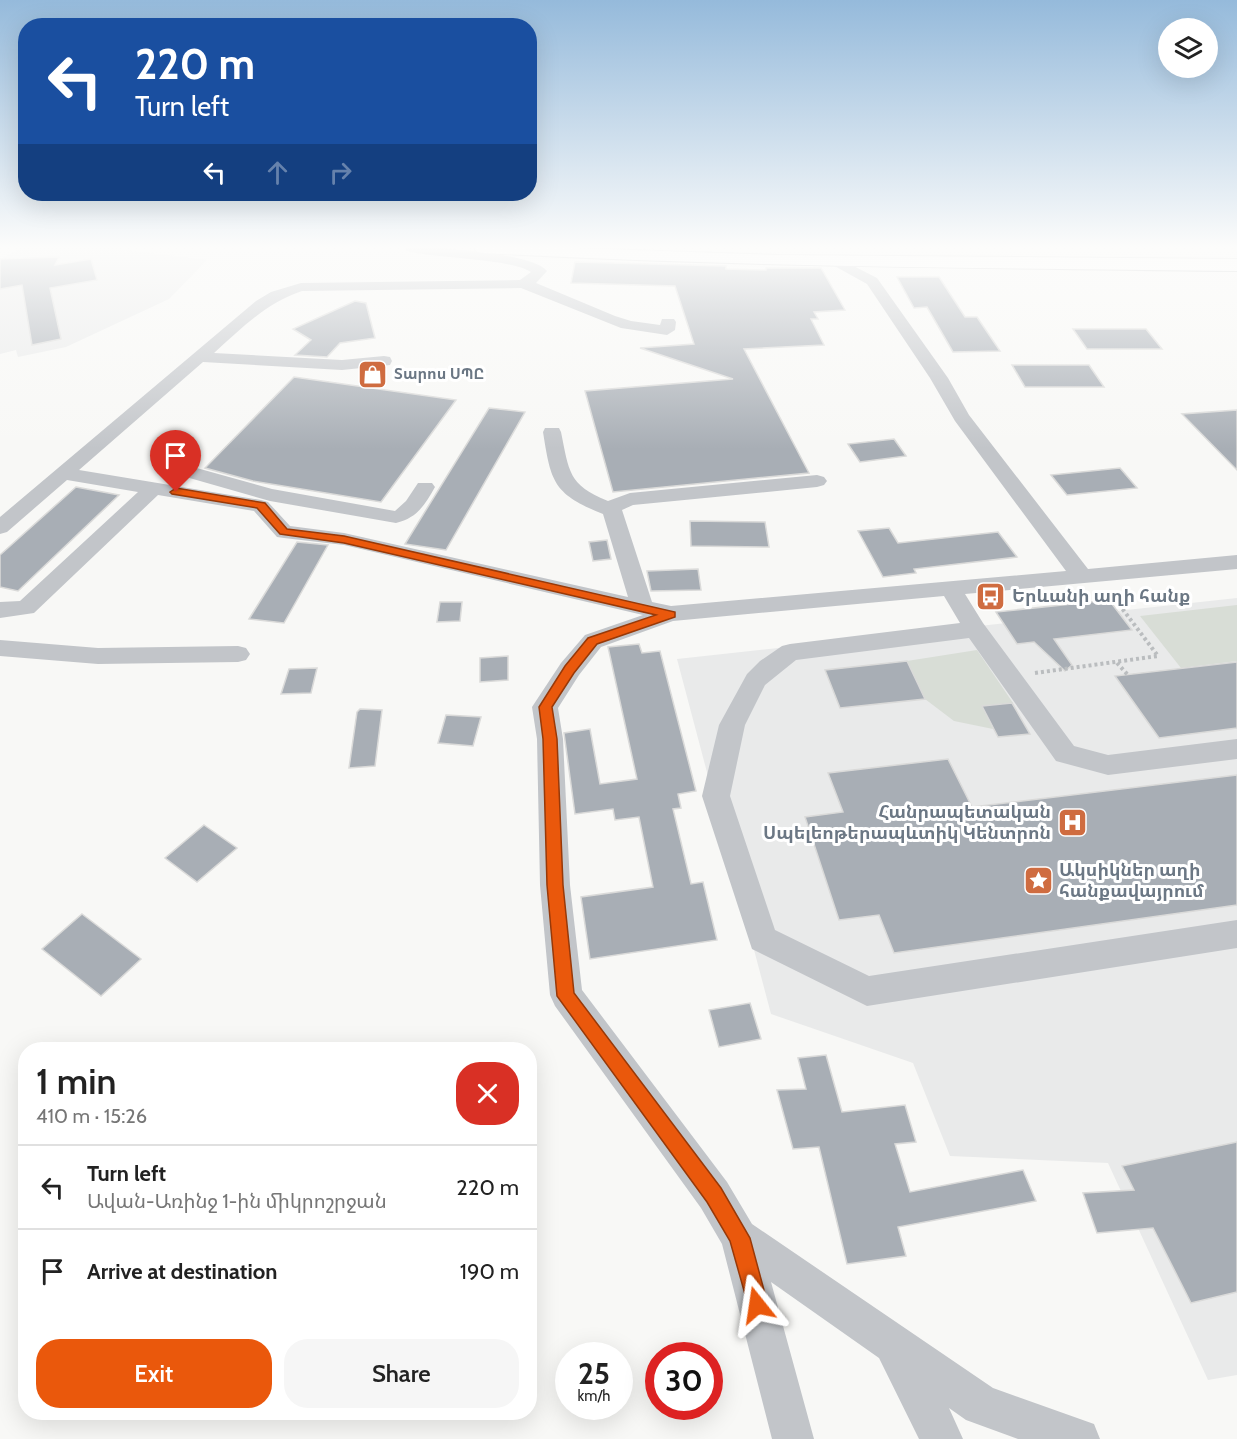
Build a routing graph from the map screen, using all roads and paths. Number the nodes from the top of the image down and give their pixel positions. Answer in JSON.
{"nodes":[{"id":1,"x":248,"y":315,"type":"edge"},
{"id":2,"x":599,"y":315,"type":"edge"},
{"id":3,"x":896,"y":315,"type":"edge"},
{"id":4,"x":668,"y":322,"type":"dead end"},
{"id":5,"x":200,"y":357,"type":"junction"},
{"id":6,"x":384,"y":361,"type":"dead end"},
{"id":7,"x":552,"y":432,"type":"dead end"},
{"id":8,"x":193,"y":473,"type":"dead end"},
{"id":9,"x":65,"y":474,"type":"junction"},
{"id":10,"x":816,"y":481,"type":"dead end"},
{"id":11,"x":425,"y":487,"type":"dead end"},
{"id":12,"x":154,"y":488,"type":"junction"},
{"id":13,"x":265,"y":500,"type":"junction"},
{"id":14,"x":612,"y":510,"type":"junction"},
{"id":15,"x":0,"y":528,"type":"edge"},
{"id":16,"x":1237,"y":562,"type":"edge"},
{"id":17,"x":1082,"y":576,"type":"junction"},
{"id":18,"x":951,"y":589,"type":"junction"},
{"id":19,"x":1121,"y":607,"type":"dead end"},
{"id":20,"x":643,"y":608,"type":"junction"},
{"id":21,"x":0,"y":610,"type":"edge"},
{"id":22,"x":671,"y":615,"type":"junction"},
{"id":23,"x":975,"y":629,"type":"junction"},
{"id":24,"x":0,"y":648,"type":"edge"},
{"id":25,"x":238,"y":654,"type":"dead end"},
{"id":26,"x":1117,"y":662,"type":"junction"},
{"id":27,"x":1128,"y":675,"type":"dead end"},
{"id":28,"x":1010,"y":677,"type":"junction"},
{"id":29,"x":1237,"y":749,"type":"edge"},
{"id":30,"x":1237,"y":934,"type":"edge"},
{"id":31,"x":739,"y":1238,"type":"junction"},
{"id":32,"x":892,"y":1344,"type":"junction"},
{"id":33,"x":793,"y":1439,"type":"edge"},
{"id":34,"x":942,"y":1439,"type":"edge"},
{"id":35,"x":1079,"y":1439,"type":"edge"}],
"edges":[{"from":1,"to":5,"type":"street"},
{"from":2,"to":4,"type":"street"},
{"from":3,"to":17,"type":"street"},
{"from":5,"to":6,"type":"street"},
{"from":5,"to":9,"type":"street"},
{"from":7,"to":14,"type":"street"},
{"from":8,"to":13,"type":"street"},
{"from":9,"to":12,"type":"street"},
{"from":9,"to":15,"type":"street"},
{"from":10,"to":14,"type":"street"},
{"from":11,"to":13,"type":"street"},
{"from":12,"to":13,"type":"street"},
{"from":12,"to":21,"type":"street"},
{"from":13,"to":20,"type":"street"},
{"from":14,"to":20,"type":"street"},
{"from":16,"to":17,"type":"street"},
{"from":17,"to":18,"type":"street"},
{"from":18,"to":22,"type":"street"},
{"from":18,"to":23,"type":"street"},
{"from":19,"to":26,"type":"path"},
{"from":20,"to":22,"type":"street"},
{"from":22,"to":31,"type":"street"},
{"from":23,"to":28,"type":"street"},
{"from":23,"to":30,"type":"street"},
{"from":24,"to":25,"type":"street"},
{"from":26,"to":27,"type":"path"},
{"from":26,"to":28,"type":"path"},
{"from":28,"to":29,"type":"street"},
{"from":31,"to":32,"type":"street"},
{"from":31,"to":33,"type":"street"},
{"from":32,"to":34,"type":"street"},
{"from":32,"to":35,"type":"street"}]}
